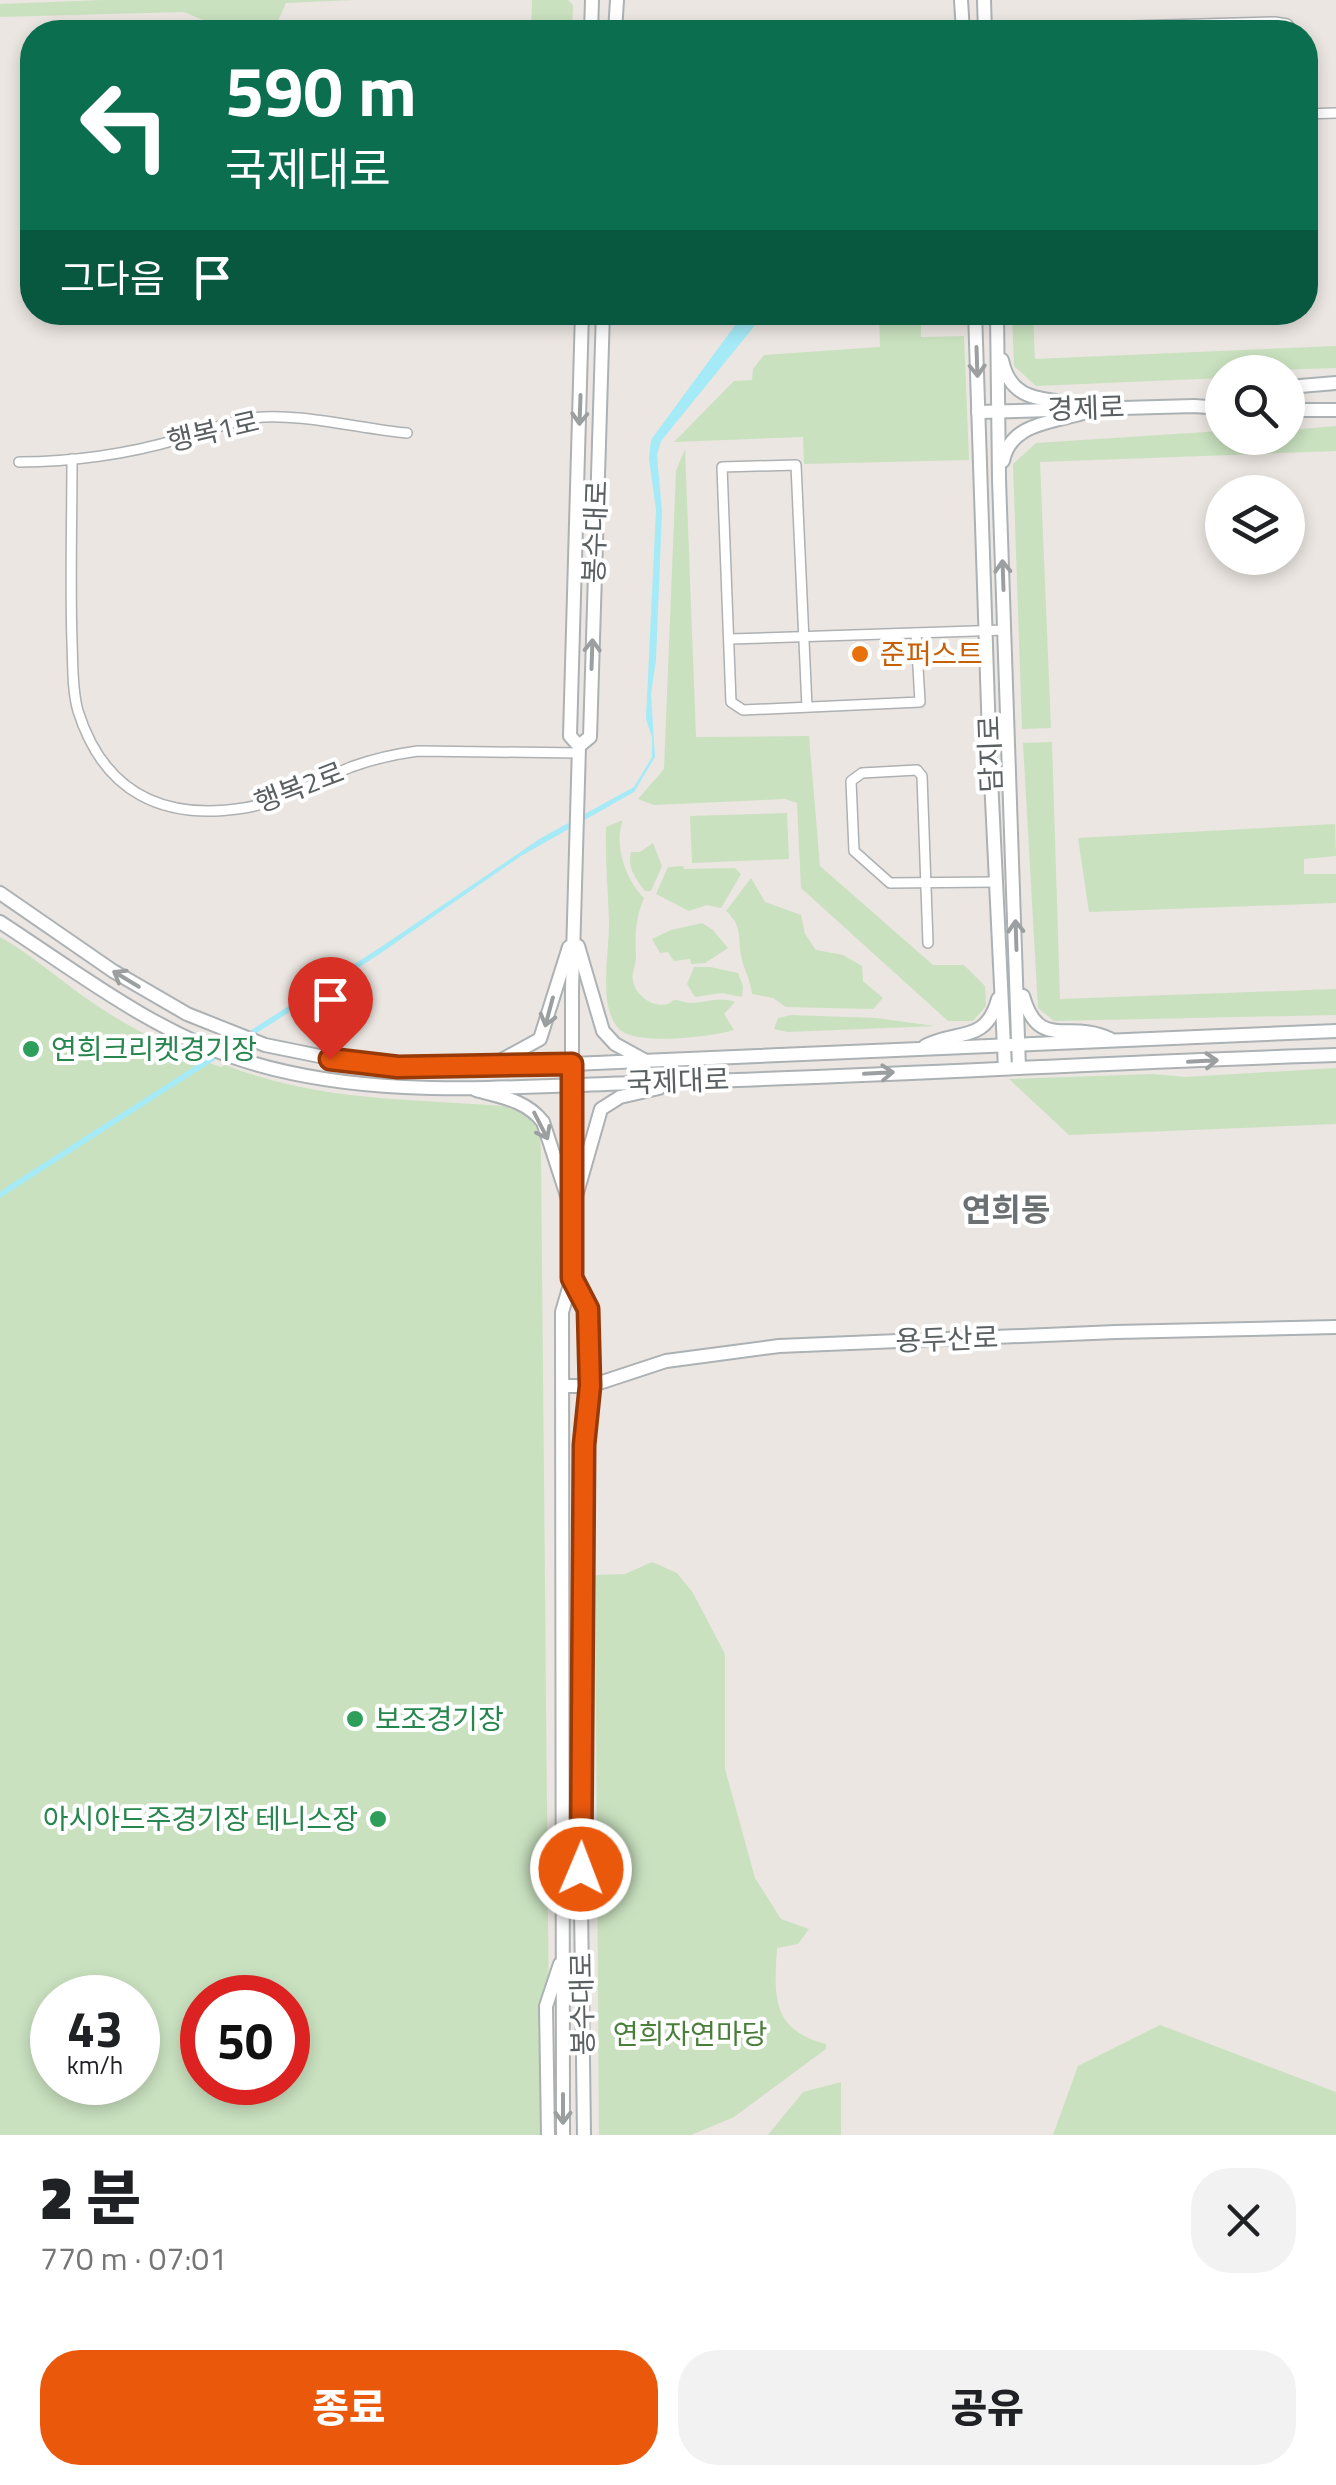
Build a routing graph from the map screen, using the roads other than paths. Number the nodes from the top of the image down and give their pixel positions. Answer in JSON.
{"nodes":[{"id":1,"x":579,"y":0,"type":"edge"},
{"id":2,"x":592,"y":7,"type":"edge"},
{"id":3,"x":582,"y":325,"type":"edge"},
{"id":4,"x":603,"y":325,"type":"edge"},
{"id":5,"x":975,"y":325,"type":"edge"},
{"id":6,"x":997,"y":325,"type":"edge"},
{"id":7,"x":998,"y":342,"type":"junction"},
{"id":8,"x":1336,"y":383,"type":"edge"},
{"id":9,"x":1305,"y":385,"type":"edge"},
{"id":10,"x":1205,"y":403,"type":"edge"},
{"id":11,"x":1194,"y":406,"type":"junction"},
{"id":12,"x":1103,"y":407,"type":"junction"},
{"id":13,"x":1205,"y":407,"type":"edge"},
{"id":14,"x":1305,"y":410,"type":"edge"},
{"id":15,"x":1336,"y":410,"type":"edge"},
{"id":16,"x":998,"y":411,"type":"junction"},
{"id":17,"x":978,"y":412,"type":"junction"},
{"id":18,"x":407,"y":434,"type":"dead end"},
{"id":19,"x":72,"y":459,"type":"junction"},
{"id":20,"x":18,"y":462,"type":"dead end"},
{"id":21,"x":1000,"y":479,"type":"junction"},
{"id":22,"x":1004,"y":630,"type":"junction"},
{"id":23,"x":986,"y":631,"type":"junction"},
{"id":24,"x":916,"y":633,"type":"junction"},
{"id":25,"x":804,"y":637,"type":"junction"},
{"id":26,"x":730,"y":639,"type":"junction"},
{"id":27,"x":808,"y":708,"type":"junction"},
{"id":28,"x":579,"y":749,"type":"junction"},
{"id":29,"x":927,"y":882,"type":"junction"},
{"id":30,"x":996,"y":882,"type":"junction"},
{"id":31,"x":0,"y":893,"type":"edge"},
{"id":32,"x":0,"y":922,"type":"edge"},
{"id":33,"x":574,"y":931,"type":"junction"},
{"id":34,"x":928,"y":943,"type":"dead end"},
{"id":35,"x":999,"y":977,"type":"junction"},
{"id":36,"x":1018,"y":978,"type":"junction"},
{"id":37,"x":1336,"y":1031,"type":"edge"},
{"id":38,"x":1112,"y":1040,"type":"junction"},
{"id":39,"x":1011,"y":1044,"type":"junction"},
{"id":40,"x":923,"y":1047,"type":"junction"},
{"id":41,"x":1336,"y":1055,"type":"edge"},
{"id":42,"x":662,"y":1060,"type":"junction"},
{"id":43,"x":646,"y":1061,"type":"junction"},
{"id":44,"x":572,"y":1064,"type":"junction"},
{"id":45,"x":493,"y":1065,"type":"junction"},
{"id":46,"x":1012,"y":1068,"type":"junction"},
{"id":47,"x":659,"y":1082,"type":"junction"},
{"id":48,"x":690,"y":1082,"type":"junction"},
{"id":49,"x":572,"y":1084,"type":"junction"},
{"id":50,"x":489,"y":1086,"type":"junction"},
{"id":51,"x":464,"y":1087,"type":"junction"},
{"id":52,"x":572,"y":1212,"type":"junction"},
{"id":53,"x":572,"y":1278,"type":"junction"},
{"id":54,"x":1336,"y":1327,"type":"edge"},
{"id":55,"x":563,"y":1386,"type":"junction"},
{"id":56,"x":590,"y":1386,"type":"junction"},
{"id":57,"x":563,"y":1952,"type":"junction"},
{"id":58,"x":548,"y":2135,"type":"edge"},
{"id":59,"x":563,"y":2135,"type":"edge"},
{"id":60,"x":584,"y":2135,"type":"edge"}],
"edges":[{"from":1,"to":2,"type":"main road"},
{"from":3,"to":28,"type":"main road","name":"봉수대로","one_way":true},
{"from":28,"to":4,"type":"main road","name":"봉수대로","one_way":true},
{"from":5,"to":17,"type":"main road","one_way":true},
{"from":6,"to":7,"type":"main road"},
{"from":7,"to":12,"type":"main road"},
{"from":7,"to":16,"type":"main road"},
{"from":8,"to":9,"type":"main road"},
{"from":10,"to":11,"type":"main road","name":"경제로"},
{"from":11,"to":12,"type":"main road","name":"경제로"},
{"from":11,"to":13,"type":"main road","name":"경제로"},
{"from":12,"to":16,"type":"main road","name":"경제로"},
{"from":12,"to":21,"type":"main road"},
{"from":14,"to":15,"type":"main road"},
{"from":16,"to":17,"type":"main road","name":"경제로"},
{"from":16,"to":21,"type":"main road"},
{"from":17,"to":23,"type":"main road","name":"담지로"},
{"from":18,"to":19,"type":"street","name":"행복1로"},
{"from":19,"to":20,"type":"street","name":"행복1로"},
{"from":19,"to":28,"type":"street","name":"행복2로"},
{"from":22,"to":21,"type":"main road","one_way":true},
{"from":22,"to":23,"type":"street"},
{"from":36,"to":22,"type":"main road","one_way":true},
{"from":23,"to":24,"type":"street"},
{"from":23,"to":30,"type":"main road","name":"담지로"},
{"from":24,"to":25,"type":"street"},
{"from":24,"to":27,"type":"street"},
{"from":25,"to":26,"type":"street"},
{"from":25,"to":26,"type":"street"},
{"from":25,"to":27,"type":"street"},
{"from":26,"to":27,"type":"street"},
{"from":28,"to":33,"type":"main road","name":"봉수대로"},
{"from":29,"to":29,"type":"street"},
{"from":29,"to":30,"type":"street"},
{"from":29,"to":34,"type":"street"},
{"from":30,"to":35,"type":"main road","name":"담지로"},
{"from":45,"to":31,"type":"main road","name":"국제대로","one_way":true},
{"from":32,"to":51,"type":"main road","name":"국제대로"},
{"from":33,"to":43,"type":"main road"},
{"from":33,"to":44,"type":"main road","name":"봉수대로"},
{"from":33,"to":45,"type":"main road","one_way":true},
{"from":35,"to":36,"type":"main road"},
{"from":35,"to":39,"type":"main road","name":"담지로"},
{"from":35,"to":40,"type":"main road"},
{"from":36,"to":38,"type":"main road"},
{"from":36,"to":39,"type":"main road"},
{"from":37,"to":38,"type":"main road"},
{"from":38,"to":39,"type":"main road"},
{"from":39,"to":40,"type":"main road"},
{"from":39,"to":46,"type":"main road","name":"담지로"},
{"from":40,"to":42,"type":"main road","name":"국제대로"},
{"from":46,"to":41,"type":"main road","name":"국제대로","one_way":true},
{"from":42,"to":43,"type":"main road","name":"국제대로"},
{"from":42,"to":47,"type":"main road"},
{"from":43,"to":44,"type":"main road","name":"국제대로"},
{"from":44,"to":45,"type":"main road","name":"국제대로"},
{"from":44,"to":49,"type":"main road","name":"봉수대로"},
{"from":45,"to":50,"type":"main road"},
{"from":48,"to":46,"type":"main road","name":"국제대로","one_way":true},
{"from":47,"to":48,"type":"main road","name":"국제대로"},
{"from":47,"to":49,"type":"main road","name":"국제대로"},
{"from":48,"to":52,"type":"main road"},
{"from":49,"to":50,"type":"main road","name":"국제대로"},
{"from":49,"to":52,"type":"main road","name":"봉수대로"},
{"from":50,"to":51,"type":"main road","name":"국제대로"},
{"from":51,"to":52,"type":"main road","one_way":true},
{"from":52,"to":53,"type":"main road","name":"봉수대로"},
{"from":53,"to":55,"type":"main road","name":"봉수대로"},
{"from":53,"to":56,"type":"main road","name":"봉수대로"},
{"from":54,"to":56,"type":"main road","name":"용두산로"},
{"from":55,"to":56,"type":"main road","name":"용두산로"},
{"from":55,"to":57,"type":"main road","name":"봉수대로"},
{"from":56,"to":60,"type":"main road","name":"봉수대로"},
{"from":57,"to":58,"type":"main road"},
{"from":57,"to":59,"type":"main road","name":"봉수대로","one_way":true}]}
